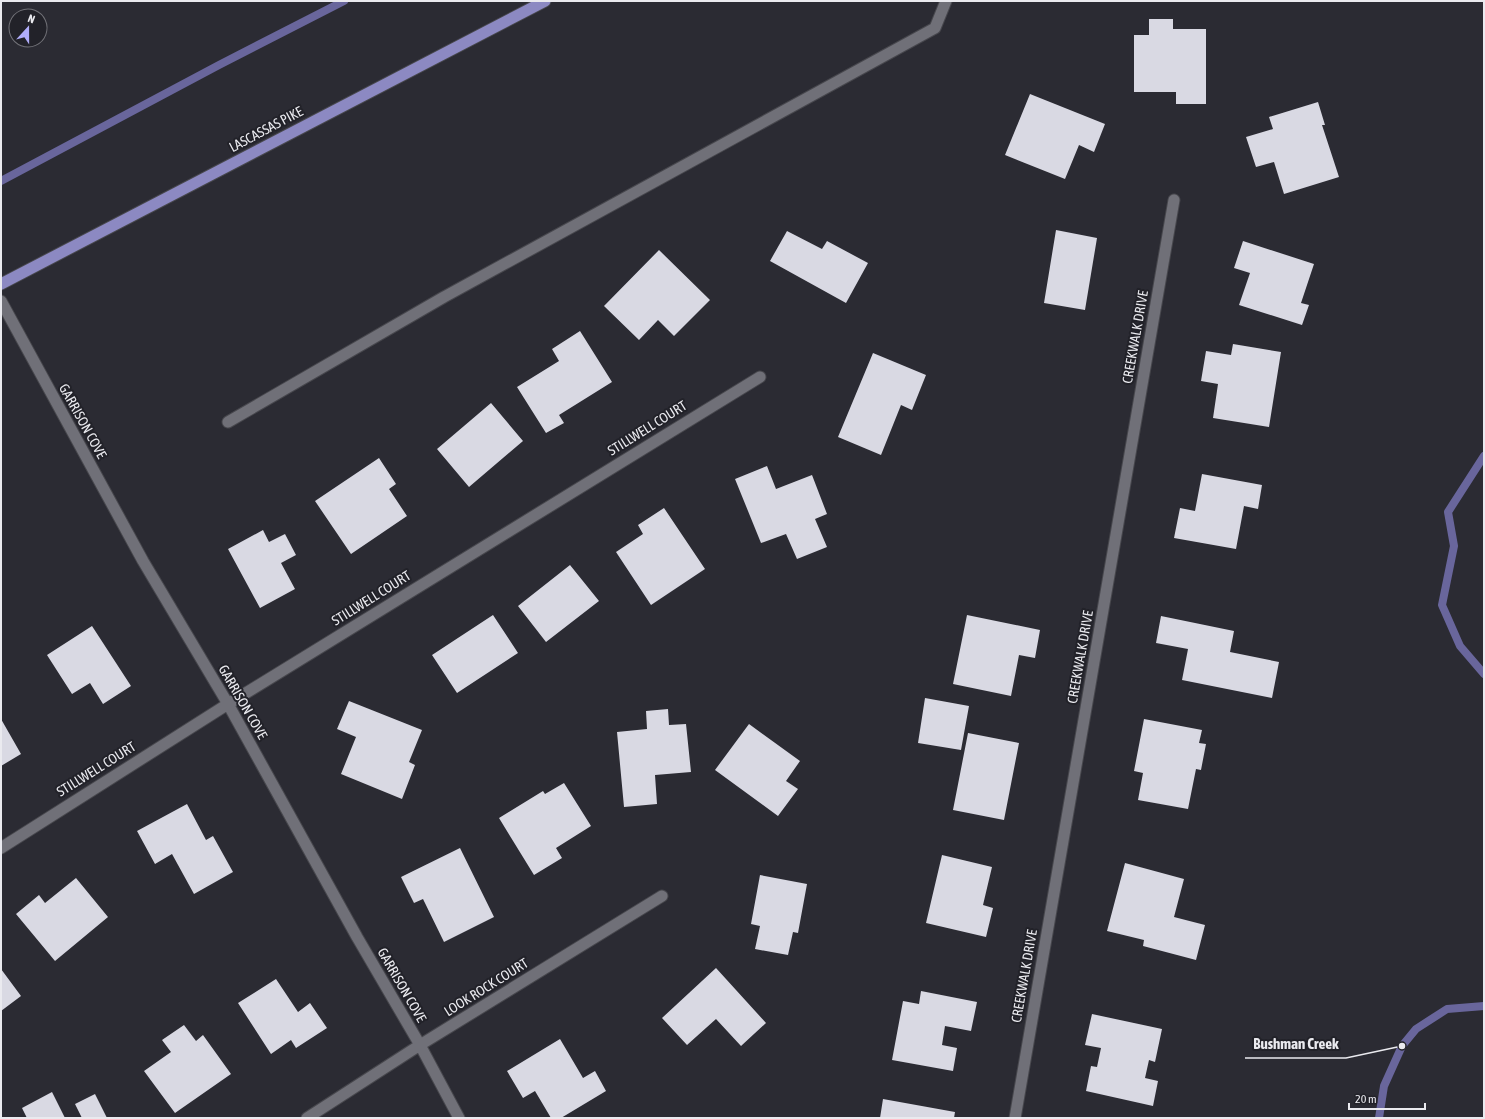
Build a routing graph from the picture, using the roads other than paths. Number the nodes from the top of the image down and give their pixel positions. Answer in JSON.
{"nodes":[{"id":1,"x":946,"y":1,"type":"edge"},
{"id":2,"x":540,"y":2,"type":"edge"},
{"id":3,"x":1174,"y":200,"type":"dead end"},
{"id":4,"x":1,"y":284,"type":"edge"},
{"id":5,"x":1,"y":301,"type":"edge"},
{"id":6,"x":760,"y":377,"type":"dead end"},
{"id":7,"x":228,"y":422,"type":"dead end"},
{"id":8,"x":228,"y":704,"type":"junction"},
{"id":9,"x":1,"y":848,"type":"edge"},
{"id":10,"x":662,"y":896,"type":"dead end"},
{"id":11,"x":420,"y":1045,"type":"junction"},
{"id":12,"x":307,"y":1118,"type":"edge"},
{"id":13,"x":459,"y":1118,"type":"edge"},
{"id":14,"x":1015,"y":1118,"type":"edge"}],
"edges":[{"from":1,"to":7,"type":"street"},
{"from":2,"to":4,"type":"main road","name":"LASCASSAS PIKE"},
{"from":3,"to":14,"type":"street","name":"CREEKWALK DRIVE"},
{"from":5,"to":8,"type":"street","name":"GARRISON COVE"},
{"from":6,"to":8,"type":"street","name":"STILLWELL COURT"},
{"from":8,"to":9,"type":"street","name":"STILLWELL COURT"},
{"from":8,"to":11,"type":"street","name":"GARRISON COVE"},
{"from":10,"to":11,"type":"street","name":"LOOK ROCK COURT"},
{"from":11,"to":12,"type":"street","name":"LOOK ROCK COURT"},
{"from":11,"to":13,"type":"street","name":"GARRISON COVE"}]}
